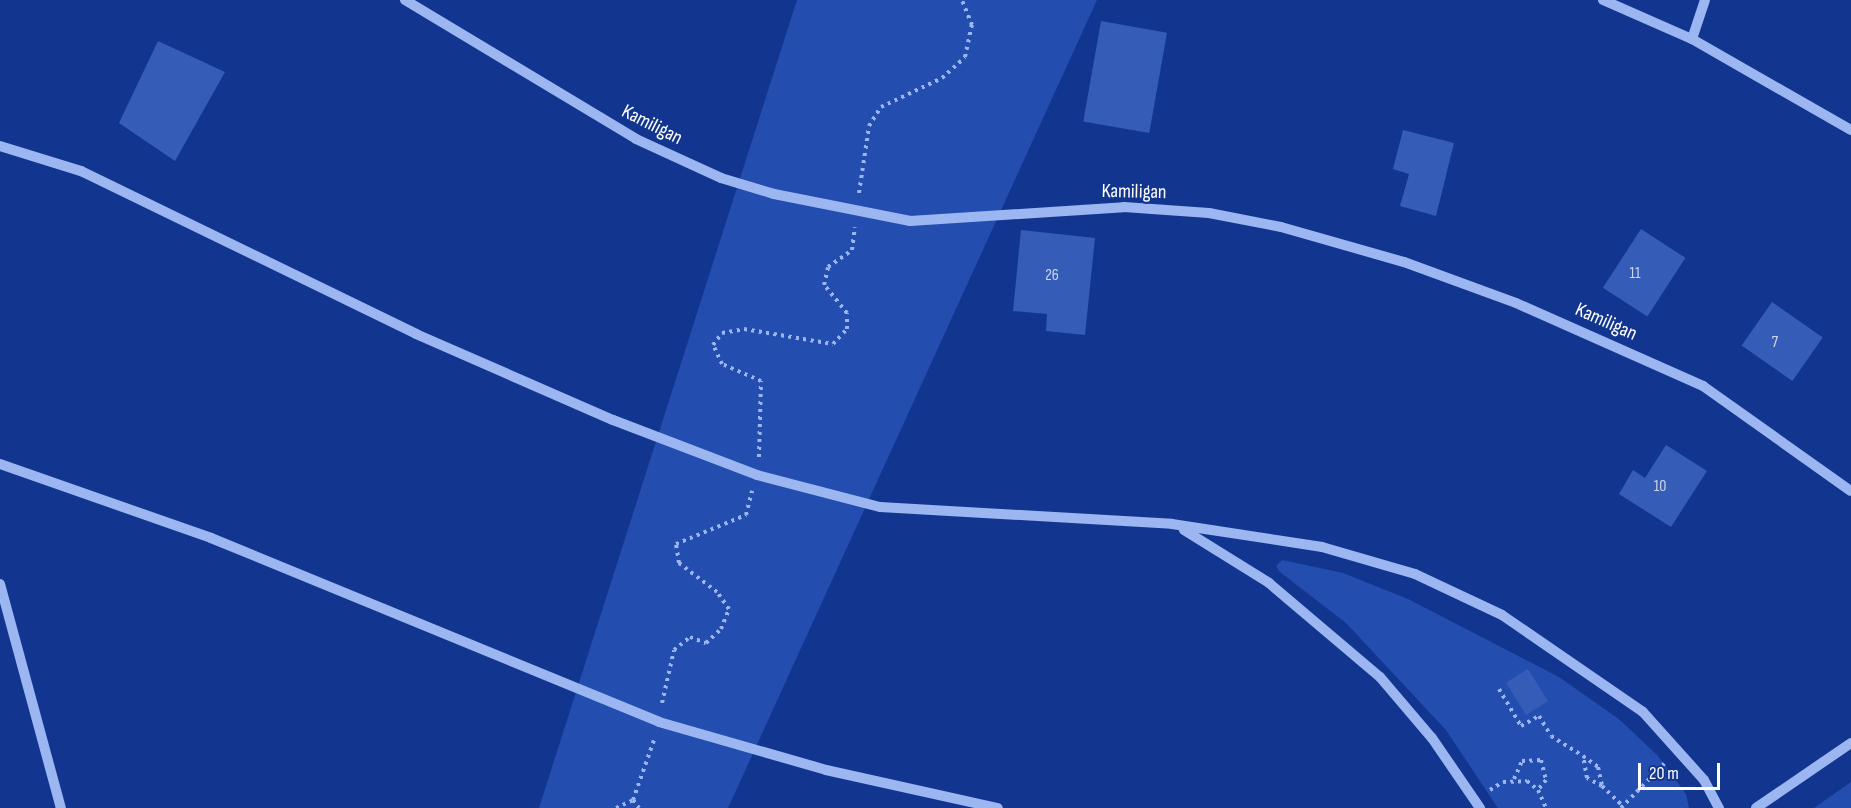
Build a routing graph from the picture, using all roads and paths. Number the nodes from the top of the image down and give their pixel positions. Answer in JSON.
{"nodes":[{"id":1,"x":405,"y":0,"type":"edge"},
{"id":2,"x":962,"y":0,"type":"edge"},
{"id":3,"x":1603,"y":0,"type":"edge"},
{"id":4,"x":1705,"y":0,"type":"edge"},
{"id":5,"x":1633,"y":5,"type":"edge"},
{"id":6,"x":1692,"y":39,"type":"junction"},
{"id":7,"x":1851,"y":130,"type":"edge"},
{"id":8,"x":0,"y":146,"type":"edge"},
{"id":9,"x":856,"y":213,"type":"junction"},
{"id":10,"x":0,"y":464,"type":"edge"},
{"id":11,"x":757,"y":475,"type":"junction"},
{"id":12,"x":1851,"y":490,"type":"edge"},
{"id":13,"x":1173,"y":524,"type":"junction"},
{"id":14,"x":0,"y":584,"type":"edge"},
{"id":15,"x":1499,"y":689,"type":"dead end"},
{"id":16,"x":659,"y":722,"type":"junction"},
{"id":17,"x":1851,"y":742,"type":"edge"},
{"id":18,"x":1679,"y":748,"type":"junction"},
{"id":19,"x":1583,"y":756,"type":"junction"},
{"id":20,"x":1514,"y":779,"type":"junction"},
{"id":21,"x":1602,"y":786,"type":"junction"},
{"id":22,"x":1538,"y":790,"type":"junction"},
{"id":23,"x":633,"y":800,"type":"junction"},
{"id":24,"x":1477,"y":804,"type":"edge"},
{"id":25,"x":1622,"y":807,"type":"edge"},
{"id":26,"x":61,"y":808,"type":"edge"},
{"id":27,"x":616,"y":808,"type":"edge"},
{"id":28,"x":639,"y":808,"type":"edge"},
{"id":29,"x":998,"y":808,"type":"edge"},
{"id":30,"x":1546,"y":808,"type":"edge"},
{"id":31,"x":1719,"y":808,"type":"edge"},
{"id":32,"x":1756,"y":808,"type":"edge"}],
"edges":[{"from":1,"to":9,"type":"street","name":"Kamiligan"},
{"from":2,"to":9,"type":"path"},
{"from":3,"to":5,"type":"street"},
{"from":4,"to":6,"type":"street"},
{"from":5,"to":6,"type":"street"},
{"from":6,"to":7,"type":"street"},
{"from":8,"to":11,"type":"street"},
{"from":9,"to":11,"type":"path"},
{"from":9,"to":12,"type":"street","name":"Kamiligan"},
{"from":10,"to":16,"type":"street"},
{"from":11,"to":13,"type":"street"},
{"from":11,"to":16,"type":"path"},
{"from":13,"to":18,"type":"street"},
{"from":13,"to":24,"type":"street"},
{"from":14,"to":26,"type":"street"},
{"from":15,"to":19,"type":"path"},
{"from":16,"to":23,"type":"path"},
{"from":16,"to":29,"type":"street"},
{"from":17,"to":32,"type":"street"},
{"from":18,"to":25,"type":"path"},
{"from":18,"to":31,"type":"street"},
{"from":19,"to":21,"type":"path"},
{"from":19,"to":21,"type":"path"},
{"from":20,"to":22,"type":"path"},
{"from":20,"to":22,"type":"path"},
{"from":20,"to":24,"type":"path"},
{"from":21,"to":25,"type":"path"},
{"from":22,"to":30,"type":"path"},
{"from":23,"to":27,"type":"path"},
{"from":23,"to":28,"type":"path"}]}
